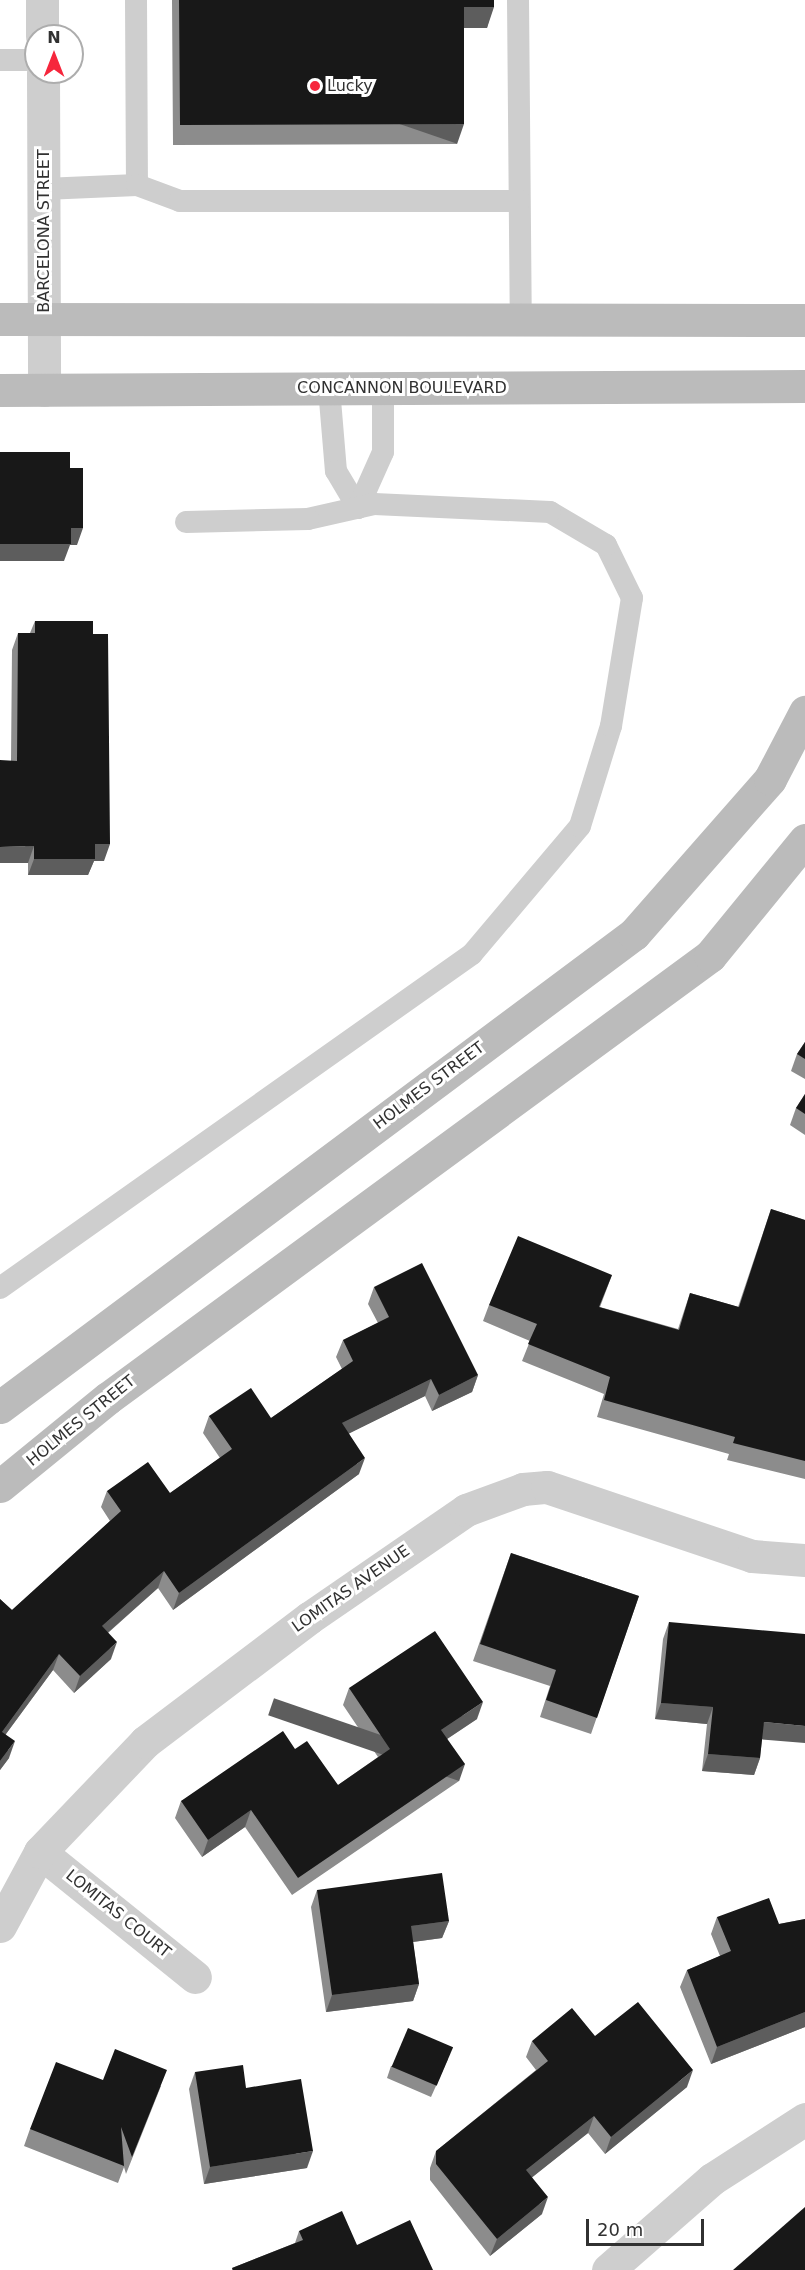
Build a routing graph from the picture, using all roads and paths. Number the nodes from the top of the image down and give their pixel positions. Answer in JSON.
{"nodes":[{"id":1,"x":42,"y":0,"type":"edge"},
{"id":2,"x":135,"y":0,"type":"edge"},
{"id":3,"x":518,"y":0,"type":"edge"},
{"id":4,"x":42,"y":24,"type":"edge"},
{"id":5,"x":0,"y":60,"type":"edge"},
{"id":6,"x":24,"y":60,"type":"edge"},
{"id":7,"x":43,"y":84,"type":"edge"},
{"id":8,"x":137,"y":185,"type":"junction"},
{"id":9,"x":44,"y":189,"type":"junction"},
{"id":10,"x":519,"y":201,"type":"junction"},
{"id":11,"x":521,"y":317,"type":"junction"},
{"id":12,"x":0,"y":319,"type":"edge"},
{"id":13,"x":45,"y":319,"type":"junction"},
{"id":14,"x":805,"y":320,"type":"edge"},
{"id":15,"x":805,"y":386,"type":"edge"},
{"id":16,"x":329,"y":388,"type":"junction"},
{"id":17,"x":383,"y":388,"type":"junction"},
{"id":18,"x":0,"y":390,"type":"edge"},
{"id":19,"x":44,"y":390,"type":"junction"},
{"id":20,"x":358,"y":508,"type":"junction"},
{"id":21,"x":186,"y":522,"type":"dead end"},
{"id":22,"x":805,"y":712,"type":"edge"},
{"id":23,"x":805,"y":840,"type":"edge"},
{"id":24,"x":0,"y":1288,"type":"edge"},
{"id":25,"x":0,"y":1407,"type":"edge"},
{"id":26,"x":0,"y":1486,"type":"edge"},
{"id":27,"x":805,"y":1560,"type":"edge"},
{"id":28,"x":40,"y":1852,"type":"junction"},
{"id":29,"x":0,"y":1926,"type":"edge"},
{"id":30,"x":195,"y":1977,"type":"dead end"},
{"id":31,"x":805,"y":2119,"type":"edge"},
{"id":32,"x":608,"y":2270,"type":"edge"}],
"edges":[{"from":1,"to":4,"type":"street"},
{"from":2,"to":8,"type":"lane"},
{"from":3,"to":10,"type":"lane"},
{"from":5,"to":6,"type":"lane"},
{"from":7,"to":9,"type":"street","name":"BARCELONA STREET"},
{"from":8,"to":9,"type":"lane"},
{"from":8,"to":10,"type":"lane"},
{"from":9,"to":13,"type":"street","name":"BARCELONA STREET"},
{"from":10,"to":11,"type":"lane"},
{"from":11,"to":13,"type":"main road"},
{"from":11,"to":14,"type":"main road"},
{"from":12,"to":13,"type":"main road"},
{"from":13,"to":19,"type":"street","name":"BARCELONA STREET"},
{"from":15,"to":17,"type":"main road","name":"CONCANNON BOULEVARD"},
{"from":16,"to":17,"type":"main road","name":"CONCANNON BOULEVARD"},
{"from":16,"to":19,"type":"main road","name":"CONCANNON BOULEVARD"},
{"from":16,"to":20,"type":"lane"},
{"from":17,"to":20,"type":"lane"},
{"from":18,"to":19,"type":"main road","name":"CONCANNON BOULEVARD"},
{"from":20,"to":21,"type":"lane"},
{"from":20,"to":24,"type":"lane"},
{"from":22,"to":25,"type":"main road","name":"HOLMES STREET"},
{"from":23,"to":26,"type":"main road","name":"HOLMES STREET"},
{"from":27,"to":28,"type":"street","name":"LOMITAS AVENUE"},
{"from":28,"to":29,"type":"street","name":"LOMITAS AVENUE"},
{"from":28,"to":30,"type":"street","name":"LOMITAS COURT"},
{"from":31,"to":32,"type":"street"}]}
